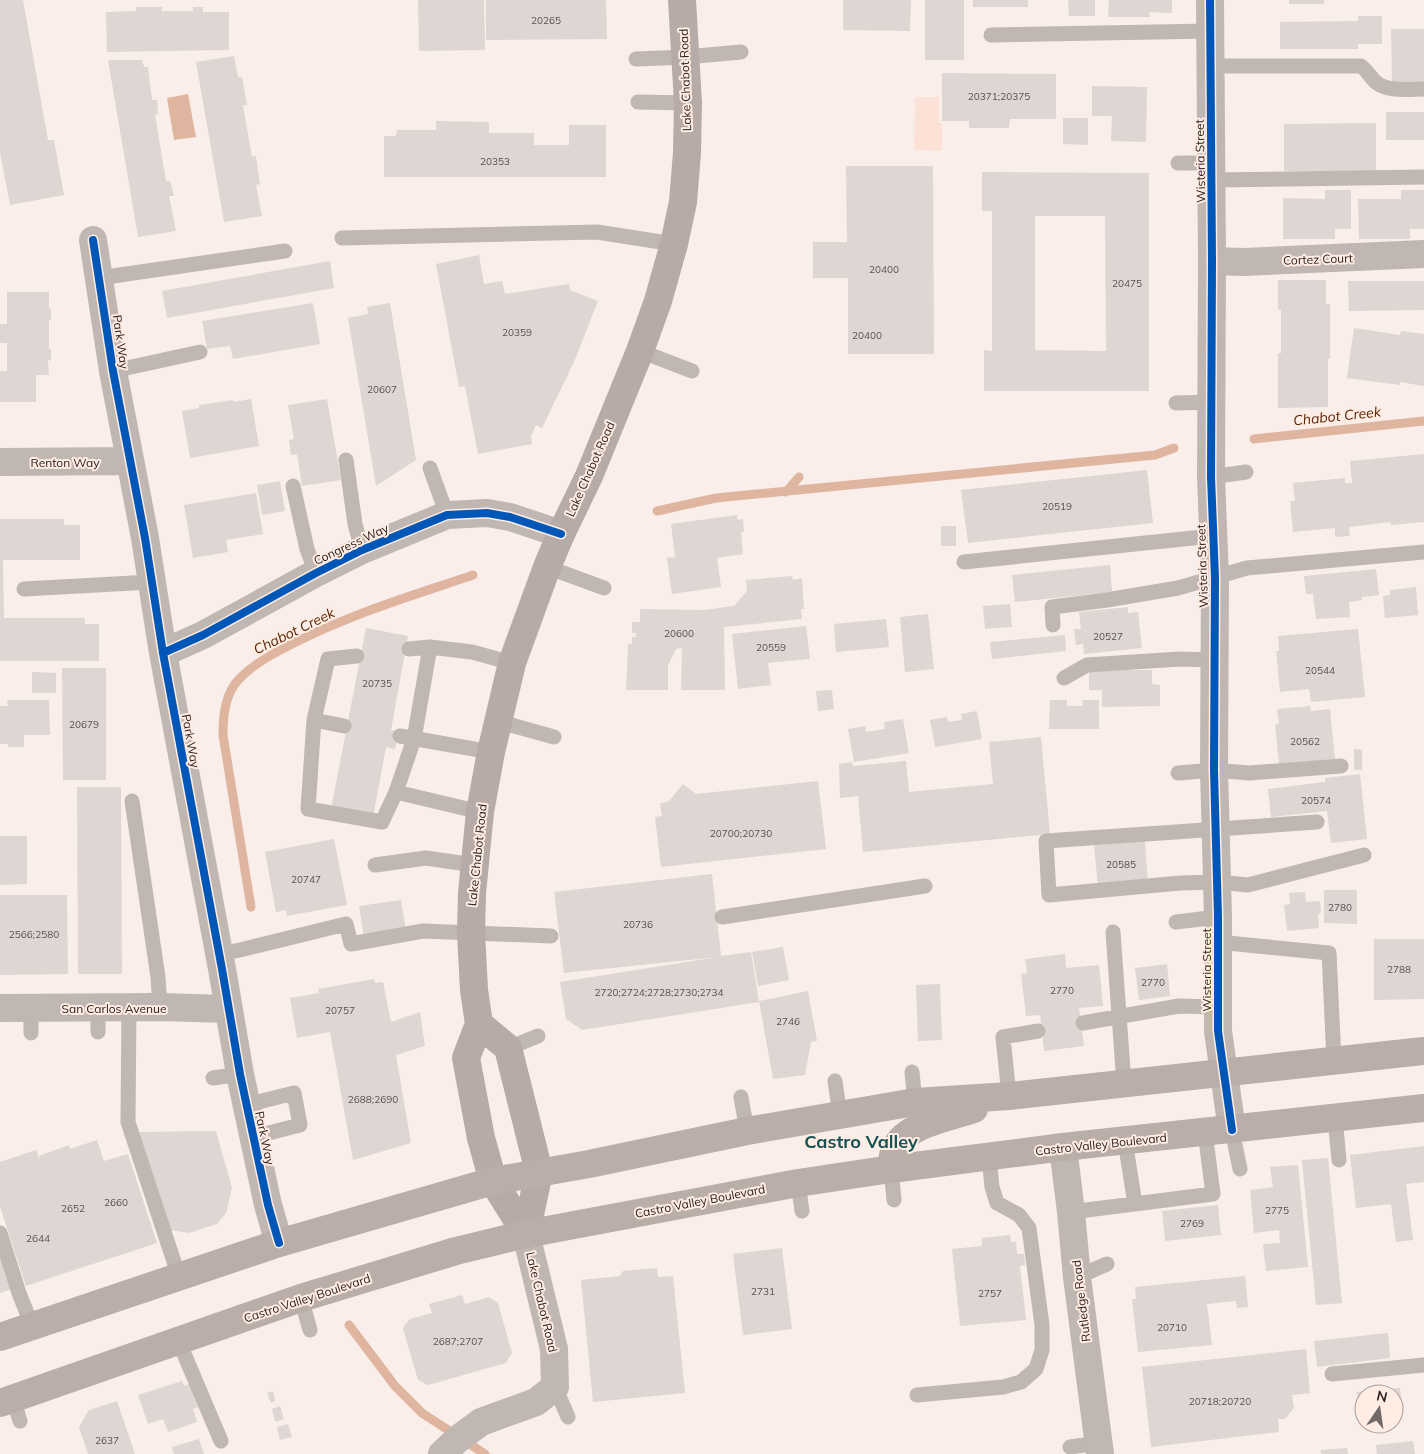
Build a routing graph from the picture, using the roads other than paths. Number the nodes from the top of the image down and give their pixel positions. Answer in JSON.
{"nodes":[{"id":1,"x":682,"y":0,"type":"edge"},
{"id":2,"x":1210,"y":0,"type":"edge"},
{"id":3,"x":1210,"y":31,"type":"junction"},
{"id":4,"x":991,"y":35,"type":"dead end"},
{"id":5,"x":742,"y":52,"type":"dead end"},
{"id":6,"x":686,"y":57,"type":"junction"},
{"id":7,"x":636,"y":59,"type":"dead end"},
{"id":8,"x":1210,"y":66,"type":"junction"},
{"id":9,"x":1424,"y":89,"type":"edge"},
{"id":10,"x":638,"y":102,"type":"dead end"},
{"id":11,"x":688,"y":103,"type":"junction"},
{"id":12,"x":1178,"y":163,"type":"dead end"},
{"id":13,"x":1211,"y":172,"type":"junction"},
{"id":14,"x":1424,"y":177,"type":"edge"},
{"id":15,"x":342,"y":238,"type":"dead end"},
{"id":16,"x":93,"y":240,"type":"dead end"},
{"id":17,"x":674,"y":244,"type":"junction"},
{"id":18,"x":285,"y":251,"type":"dead end"},
{"id":19,"x":1424,"y":254,"type":"edge"},
{"id":20,"x":1212,"y":261,"type":"junction"},
{"id":21,"x":99,"y":278,"type":"junction"},
{"id":22,"x":640,"y":351,"type":"junction"},
{"id":23,"x":200,"y":352,"type":"dead end"},
{"id":24,"x":113,"y":371,"type":"junction"},
{"id":25,"x":692,"y":371,"type":"dead end"},
{"id":26,"x":1212,"y":402,"type":"junction"},
{"id":27,"x":1176,"y":403,"type":"dead end"},
{"id":28,"x":346,"y":460,"type":"dead end"},
{"id":29,"x":0,"y":462,"type":"edge"},
{"id":30,"x":130,"y":462,"type":"junction"},
{"id":31,"x":430,"y":468,"type":"dead end"},
{"id":32,"x":1246,"y":472,"type":"dead end"},
{"id":33,"x":1211,"y":477,"type":"junction"},
{"id":34,"x":293,"y":486,"type":"dead end"},
{"id":35,"x":447,"y":515,"type":"junction"},
{"id":36,"x":561,"y":534,"type":"junction"},
{"id":37,"x":1212,"y":536,"type":"junction"},
{"id":38,"x":362,"y":550,"type":"junction"},
{"id":39,"x":1424,"y":552,"type":"edge"},
{"id":40,"x":964,"y":562,"type":"dead end"},
{"id":41,"x":547,"y":567,"type":"junction"},
{"id":42,"x":316,"y":573,"type":"junction"},
{"id":43,"x":1215,"y":578,"type":"junction"},
{"id":44,"x":151,"y":582,"type":"junction"},
{"id":45,"x":604,"y":588,"type":"dead end"},
{"id":46,"x":24,"y":589,"type":"dead end"},
{"id":47,"x":1053,"y":625,"type":"dead end"},
{"id":48,"x":430,"y":647,"type":"junction"},
{"id":49,"x":409,"y":650,"type":"dead end"},
{"id":50,"x":163,"y":653,"type":"junction"},
{"id":51,"x":357,"y":656,"type":"dead end"},
{"id":52,"x":1214,"y":660,"type":"junction"},
{"id":53,"x":512,"y":663,"type":"junction"},
{"id":54,"x":1064,"y":678,"type":"dead end"},
{"id":55,"x":314,"y":720,"type":"junction"},
{"id":56,"x":497,"y":721,"type":"junction"},
{"id":57,"x":344,"y":726,"type":"dead end"},
{"id":58,"x":407,"y":737,"type":"junction"},
{"id":59,"x":554,"y":737,"type":"dead end"},
{"id":60,"x":490,"y":752,"type":"junction"},
{"id":61,"x":1341,"y":766,"type":"dead end"},
{"id":62,"x":1214,"y":770,"type":"junction"},
{"id":63,"x":1178,"y":774,"type":"dead end"},
{"id":64,"x":396,"y":792,"type":"junction"},
{"id":65,"x":132,"y":801,"type":"dead end"},
{"id":66,"x":480,"y":812,"type":"junction"},
{"id":67,"x":1317,"y":822,"type":"dead end"},
{"id":68,"x":1215,"y":829,"type":"junction"},
{"id":69,"x":1364,"y":855,"type":"dead end"},
{"id":70,"x":375,"y":865,"type":"dead end"},
{"id":71,"x":474,"y":865,"type":"junction"},
{"id":72,"x":1217,"y":882,"type":"junction"},
{"id":73,"x":924,"y":886,"type":"dead end"},
{"id":74,"x":722,"y":917,"type":"dead end"},
{"id":75,"x":1176,"y":922,"type":"dead end"},
{"id":76,"x":1218,"y":930,"type":"junction"},
{"id":77,"x":1113,"y":932,"type":"dead end"},
{"id":78,"x":471,"y":933,"type":"junction"},
{"id":79,"x":551,"y":936,"type":"dead end"},
{"id":80,"x":219,"y":954,"type":"junction"},
{"id":81,"x":160,"y":1007,"type":"junction"},
{"id":82,"x":1217,"y":1007,"type":"junction"},
{"id":83,"x":0,"y":1008,"type":"edge"},
{"id":84,"x":129,"y":1008,"type":"junction"},
{"id":85,"x":228,"y":1009,"type":"junction"},
{"id":86,"x":1120,"y":1017,"type":"junction"},
{"id":87,"x":1083,"y":1023,"type":"dead end"},
{"id":88,"x":479,"y":1024,"type":"junction"},
{"id":89,"x":1038,"y":1031,"type":"dead end"},
{"id":90,"x":538,"y":1036,"type":"dead end"},
{"id":91,"x":508,"y":1048,"type":"junction"},
{"id":92,"x":1424,"y":1051,"type":"edge"},
{"id":93,"x":1334,"y":1061,"type":"junction"},
{"id":94,"x":912,"y":1072,"type":"dead end"},
{"id":95,"x":1224,"y":1073,"type":"junction"},
{"id":96,"x":240,"y":1074,"type":"junction"},
{"id":97,"x":213,"y":1078,"type":"dead end"},
{"id":98,"x":835,"y":1082,"type":"dead end"},
{"id":99,"x":1124,"y":1084,"type":"junction"},
{"id":100,"x":1008,"y":1096,"type":"junction"},
{"id":101,"x":741,"y":1097,"type":"dead end"},
{"id":102,"x":915,"y":1102,"type":"junction"},
{"id":103,"x":246,"y":1105,"type":"junction"},
{"id":104,"x":1424,"y":1108,"type":"edge"},
{"id":105,"x":840,"y":1115,"type":"junction"},
{"id":106,"x":1335,"y":1118,"type":"junction"},
{"id":107,"x":1232,"y":1130,"type":"junction"},
{"id":108,"x":748,"y":1131,"type":"junction"},
{"id":109,"x":1205,"y":1132,"type":"junction"},
{"id":110,"x":253,"y":1138,"type":"junction"},
{"id":111,"x":1125,"y":1141,"type":"junction"},
{"id":112,"x":1063,"y":1147,"type":"junction"},
{"id":113,"x":989,"y":1157,"type":"junction"},
{"id":114,"x":1339,"y":1160,"type":"dead end"},
{"id":115,"x":891,"y":1169,"type":"junction"},
{"id":116,"x":1240,"y":1169,"type":"dead end"},
{"id":117,"x":539,"y":1172,"type":"junction"},
{"id":118,"x":493,"y":1181,"type":"junction"},
{"id":119,"x":798,"y":1183,"type":"junction"},
{"id":120,"x":894,"y":1200,"type":"dead end"},
{"id":121,"x":1135,"y":1204,"type":"junction"},
{"id":122,"x":802,"y":1211,"type":"dead end"},
{"id":123,"x":1072,"y":1212,"type":"junction"},
{"id":124,"x":0,"y":1233,"type":"edge"},
{"id":125,"x":526,"y":1234,"type":"junction"},
{"id":126,"x":280,"y":1243,"type":"junction"},
{"id":127,"x":1107,"y":1264,"type":"dead end"},
{"id":128,"x":179,"y":1277,"type":"junction"},
{"id":129,"x":1077,"y":1277,"type":"junction"},
{"id":130,"x":301,"y":1298,"type":"junction"},
{"id":131,"x":32,"y":1326,"type":"junction"},
{"id":132,"x":310,"y":1330,"type":"dead end"},
{"id":133,"x":0,"y":1338,"type":"edge"},
{"id":134,"x":179,"y":1342,"type":"junction"},
{"id":135,"x":1424,"y":1365,"type":"edge"},
{"id":136,"x":1332,"y":1374,"type":"dead end"},
{"id":137,"x":555,"y":1387,"type":"junction"},
{"id":138,"x":917,"y":1395,"type":"dead end"},
{"id":139,"x":11,"y":1408,"type":"edge"},
{"id":140,"x":568,"y":1418,"type":"dead end"},
{"id":141,"x":220,"y":1441,"type":"dead end"},
{"id":142,"x":1070,"y":1446,"type":"dead end"},
{"id":143,"x":1100,"y":1449,"type":"edge"},
{"id":144,"x":442,"y":1454,"type":"edge"}],
"edges":[{"from":1,"to":6,"type":"main road","name":"Lake Chabot Road"},
{"from":2,"to":3,"type":"street","name":"Wisteria Street"},
{"from":3,"to":4,"type":"lane"},
{"from":3,"to":8,"type":"street","name":"Wisteria Street"},
{"from":5,"to":6,"type":"lane"},
{"from":6,"to":7,"type":"lane"},
{"from":6,"to":11,"type":"main road","name":"Lake Chabot Road"},
{"from":8,"to":9,"type":"lane"},
{"from":8,"to":13,"type":"street","name":"Wisteria Street"},
{"from":10,"to":11,"type":"lane"},
{"from":11,"to":17,"type":"main road","name":"Lake Chabot Road"},
{"from":12,"to":13,"type":"lane"},
{"from":13,"to":14,"type":"lane"},
{"from":13,"to":20,"type":"street","name":"Wisteria Street"},
{"from":15,"to":17,"type":"lane"},
{"from":16,"to":21,"type":"street","name":"Park Way"},
{"from":17,"to":22,"type":"main road","name":"Lake Chabot Road"},
{"from":18,"to":21,"type":"lane"},
{"from":19,"to":20,"type":"street","name":"Cortez Court"},
{"from":20,"to":26,"type":"street","name":"Wisteria Street"},
{"from":21,"to":24,"type":"street","name":"Park Way"},
{"from":22,"to":25,"type":"lane"},
{"from":22,"to":36,"type":"main road","name":"Lake Chabot Road"},
{"from":23,"to":24,"type":"lane"},
{"from":24,"to":30,"type":"street","name":"Park Way"},
{"from":26,"to":27,"type":"lane"},
{"from":26,"to":33,"type":"street","name":"Wisteria Street"},
{"from":28,"to":38,"type":"lane"},
{"from":29,"to":30,"type":"street","name":"Renton Way"},
{"from":30,"to":44,"type":"street","name":"Park Way"},
{"from":31,"to":35,"type":"lane"},
{"from":32,"to":33,"type":"lane"},
{"from":33,"to":37,"type":"street","name":"Wisteria Street"},
{"from":34,"to":42,"type":"lane"},
{"from":35,"to":36,"type":"street","name":"Congress Way"},
{"from":35,"to":38,"type":"street","name":"Congress Way"},
{"from":36,"to":41,"type":"main road","name":"Lake Chabot Road"},
{"from":37,"to":40,"type":"lane"},
{"from":37,"to":43,"type":"street","name":"Wisteria Street"},
{"from":38,"to":42,"type":"street","name":"Congress Way"},
{"from":39,"to":43,"type":"lane"},
{"from":41,"to":45,"type":"lane"},
{"from":41,"to":53,"type":"main road","name":"Lake Chabot Road"},
{"from":42,"to":50,"type":"street","name":"Congress Way"},
{"from":43,"to":47,"type":"lane"},
{"from":43,"to":52,"type":"street","name":"Wisteria Street"},
{"from":44,"to":46,"type":"lane"},
{"from":44,"to":50,"type":"street","name":"Park Way"},
{"from":48,"to":49,"type":"lane"},
{"from":48,"to":53,"type":"lane"},
{"from":48,"to":58,"type":"lane"},
{"from":50,"to":80,"type":"street","name":"Park Way"},
{"from":51,"to":55,"type":"lane"},
{"from":52,"to":54,"type":"lane"},
{"from":52,"to":62,"type":"street","name":"Wisteria Street"},
{"from":53,"to":56,"type":"main road","name":"Lake Chabot Road"},
{"from":55,"to":57,"type":"lane"},
{"from":55,"to":64,"type":"lane"},
{"from":56,"to":59,"type":"lane"},
{"from":56,"to":60,"type":"main road","name":"Lake Chabot Road"},
{"from":58,"to":60,"type":"lane"},
{"from":58,"to":64,"type":"lane"},
{"from":60,"to":66,"type":"main road","name":"Lake Chabot Road"},
{"from":61,"to":62,"type":"lane"},
{"from":62,"to":63,"type":"lane"},
{"from":62,"to":68,"type":"street","name":"Wisteria Street"},
{"from":64,"to":66,"type":"lane"},
{"from":65,"to":81,"type":"lane"},
{"from":66,"to":71,"type":"main road","name":"Lake Chabot Road"},
{"from":67,"to":68,"type":"lane"},
{"from":68,"to":72,"type":"street","name":"Wisteria Street"},
{"from":68,"to":72,"type":"lane"},
{"from":69,"to":72,"type":"lane"},
{"from":70,"to":71,"type":"lane"},
{"from":71,"to":78,"type":"main road","name":"Lake Chabot Road"},
{"from":72,"to":76,"type":"street","name":"Wisteria Street"},
{"from":73,"to":74,"type":"lane"},
{"from":75,"to":76,"type":"lane"},
{"from":76,"to":82,"type":"street","name":"Wisteria Street"},
{"from":76,"to":93,"type":"lane"},
{"from":77,"to":86,"type":"lane"},
{"from":78,"to":79,"type":"lane"},
{"from":78,"to":80,"type":"lane"},
{"from":78,"to":88,"type":"main road","name":"Lake Chabot Road"},
{"from":80,"to":85,"type":"street","name":"Park Way"},
{"from":81,"to":84,"type":"street","name":"San Carlos Avenue"},
{"from":81,"to":85,"type":"street","name":"San Carlos Avenue"},
{"from":82,"to":86,"type":"lane"},
{"from":82,"to":95,"type":"street","name":"Wisteria Street"},
{"from":83,"to":84,"type":"street","name":"San Carlos Avenue"},
{"from":84,"to":128,"type":"lane"},
{"from":85,"to":96,"type":"street","name":"Park Way"},
{"from":86,"to":87,"type":"lane"},
{"from":86,"to":99,"type":"lane"},
{"from":88,"to":91,"type":"main road"},
{"from":88,"to":118,"type":"main road","name":"Lake Chabot Road"},
{"from":89,"to":100,"type":"lane"},
{"from":90,"to":91,"type":"lane"},
{"from":91,"to":117,"type":"main road","name":"Lake Chabot Road"},
{"from":92,"to":93,"type":"main road"},
{"from":93,"to":95,"type":"main road"},
{"from":94,"to":102,"type":"lane"},
{"from":95,"to":99,"type":"main road"},
{"from":95,"to":107,"type":"street","name":"Wisteria Street"},
{"from":96,"to":97,"type":"lane"},
{"from":96,"to":103,"type":"street","name":"Park Way"},
{"from":98,"to":105,"type":"lane"},
{"from":99,"to":100,"type":"main road"},
{"from":100,"to":102,"type":"main road"},
{"from":100,"to":115,"type":"main road"},
{"from":101,"to":108,"type":"lane"},
{"from":102,"to":105,"type":"main road"},
{"from":103,"to":110,"type":"street","name":"Park Way"},
{"from":103,"to":110,"type":"lane"},
{"from":104,"to":106,"type":"main road","name":"Castro Valley Boulevard"},
{"from":105,"to":108,"type":"main road"},
{"from":106,"to":107,"type":"main road","name":"Castro Valley Boulevard"},
{"from":106,"to":114,"type":"lane"},
{"from":107,"to":109,"type":"main road","name":"Castro Valley Boulevard"},
{"from":107,"to":116,"type":"lane"},
{"from":108,"to":117,"type":"main road"},
{"from":109,"to":111,"type":"main road","name":"Castro Valley Boulevard"},
{"from":109,"to":121,"type":"lane"},
{"from":110,"to":126,"type":"street","name":"Park Way"},
{"from":111,"to":112,"type":"main road","name":"Castro Valley Boulevard"},
{"from":111,"to":121,"type":"lane"},
{"from":112,"to":113,"type":"main road","name":"Castro Valley Boulevard"},
{"from":112,"to":123,"type":"street","name":"Rutledge Road"},
{"from":113,"to":115,"type":"main road","name":"Castro Valley Boulevard"},
{"from":113,"to":138,"type":"lane"},
{"from":115,"to":119,"type":"main road","name":"Castro Valley Boulevard"},
{"from":115,"to":120,"type":"lane"},
{"from":117,"to":118,"type":"main road"},
{"from":117,"to":125,"type":"main road","name":"Lake Chabot Road"},
{"from":118,"to":125,"type":"main road","name":"Lake Chabot Road"},
{"from":118,"to":126,"type":"main road"},
{"from":119,"to":122,"type":"lane"},
{"from":119,"to":125,"type":"main road","name":"Castro Valley Boulevard"},
{"from":121,"to":123,"type":"lane"},
{"from":123,"to":129,"type":"street","name":"Rutledge Road"},
{"from":124,"to":131,"type":"lane"},
{"from":125,"to":130,"type":"main road","name":"Castro Valley Boulevard"},
{"from":125,"to":137,"type":"street","name":"Lake Chabot Road"},
{"from":126,"to":128,"type":"main road"},
{"from":127,"to":129,"type":"lane"},
{"from":128,"to":131,"type":"main road"},
{"from":129,"to":143,"type":"street","name":"Rutledge Road"},
{"from":130,"to":132,"type":"lane"},
{"from":130,"to":134,"type":"main road","name":"Castro Valley Boulevard"},
{"from":131,"to":133,"type":"main road"},
{"from":134,"to":139,"type":"main road","name":"Castro Valley Boulevard"},
{"from":134,"to":141,"type":"lane"},
{"from":135,"to":136,"type":"lane"},
{"from":137,"to":140,"type":"lane"},
{"from":137,"to":144,"type":"street"},
{"from":142,"to":143,"type":"lane"}]}
